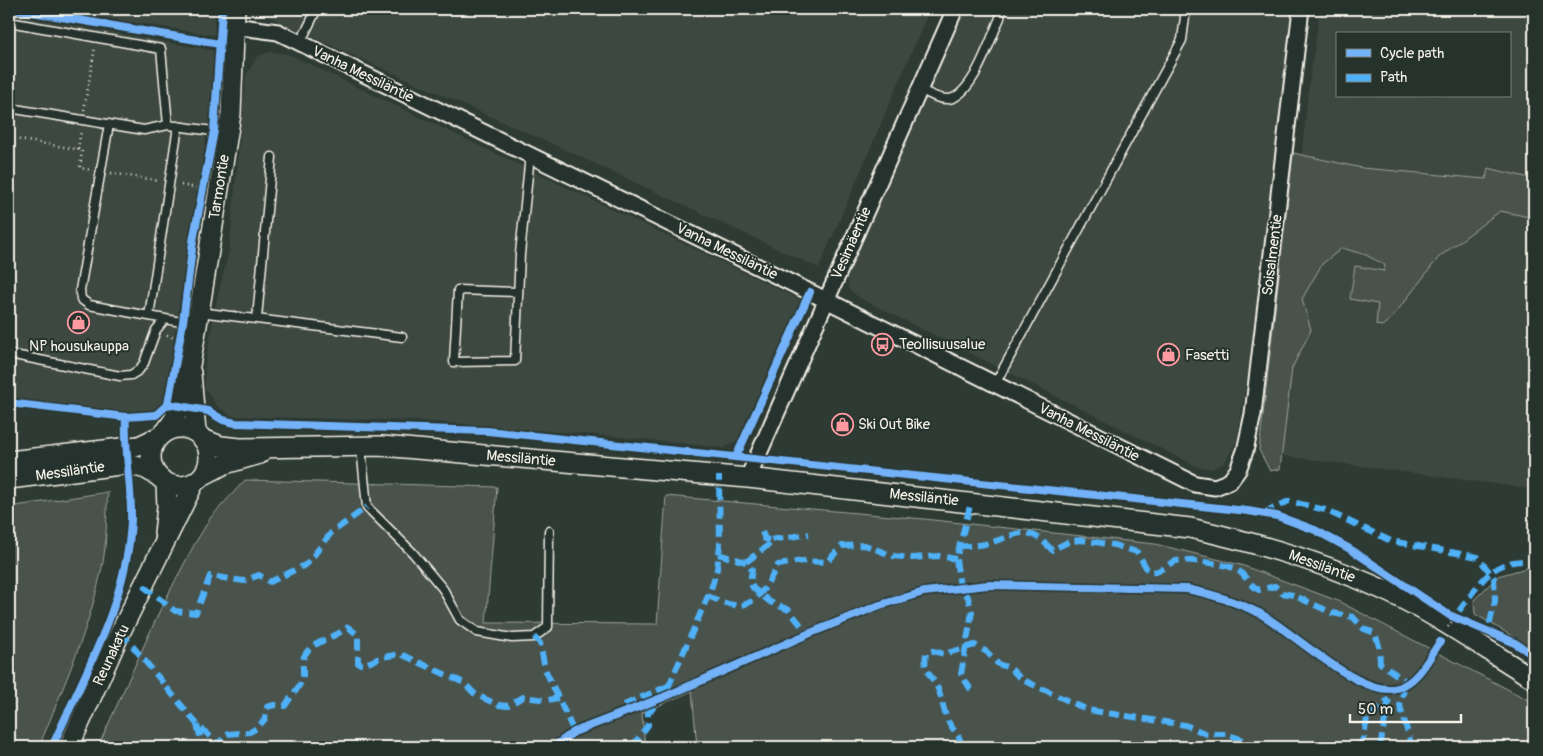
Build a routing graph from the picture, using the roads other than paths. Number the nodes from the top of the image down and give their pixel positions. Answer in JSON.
{"nodes":[{"id":1,"x":317,"y":9,"type":"edge"},
{"id":2,"x":955,"y":9,"type":"edge"},
{"id":3,"x":1001,"y":9,"type":"edge"},
{"id":4,"x":1186,"y":9,"type":"edge"},
{"id":5,"x":1301,"y":9,"type":"edge"},
{"id":6,"x":234,"y":17,"type":"edge"},
{"id":7,"x":9,"y":22,"type":"edge"},
{"id":8,"x":300,"y":43,"type":"junction"},
{"id":9,"x":919,"y":89,"type":"junction"},
{"id":10,"x":9,"y":108,"type":"edge"},
{"id":11,"x":109,"y":124,"type":"junction"},
{"id":12,"x":168,"y":125,"type":"junction"},
{"id":13,"x":178,"y":126,"type":"junction"},
{"id":14,"x":228,"y":133,"type":"junction"},
{"id":15,"x":530,"y":155,"type":"junction"},
{"id":16,"x":272,"y":157,"type":"dead end"},
{"id":17,"x":518,"y":292,"type":"junction"},
{"id":18,"x":826,"y":300,"type":"junction"},
{"id":19,"x":150,"y":316,"type":"junction"},
{"id":20,"x":257,"y":318,"type":"junction"},
{"id":21,"x":165,"y":319,"type":"junction"},
{"id":22,"x":193,"y":320,"type":"junction"},
{"id":23,"x":402,"y":337,"type":"dead end"},
{"id":24,"x":9,"y":354,"type":"edge"},
{"id":25,"x":190,"y":365,"type":"junction"},
{"id":26,"x":995,"y":384,"type":"junction"},
{"id":27,"x":162,"y":434,"type":"junction"},
{"id":28,"x":200,"y":435,"type":"junction"},
{"id":29,"x":362,"y":446,"type":"junction"},
{"id":30,"x":280,"y":449,"type":"junction"},
{"id":31,"x":9,"y":462,"type":"edge"},
{"id":32,"x":748,"y":478,"type":"junction"},
{"id":33,"x":9,"y":479,"type":"edge"},
{"id":34,"x":162,"y":479,"type":"junction"},
{"id":35,"x":198,"y":479,"type":"junction"},
{"id":36,"x":1215,"y":487,"type":"joint"},
{"id":37,"x":549,"y":531,"type":"dead end"},
{"id":38,"x":154,"y":563,"type":"junction"},
{"id":39,"x":1534,"y":679,"type":"edge"},
{"id":40,"x":69,"y":747,"type":"edge"}],
"edges":[{"from":1,"to":8,"type":"lane"},
{"from":2,"to":9,"type":"street","name":"Vesimäentie"},
{"from":3,"to":9,"type":"lane"},
{"from":4,"to":26,"type":"lane"},
{"from":5,"to":36,"type":"street","name":"Soisalmentie"},
{"from":6,"to":8,"type":"street","name":"Vanha Messiläntie"},
{"from":6,"to":14,"type":"street","name":"Tarmontie"},
{"from":7,"to":12,"type":"lane"},
{"from":8,"to":15,"type":"street","name":"Vanha Messiläntie"},
{"from":9,"to":18,"type":"street","name":"Vesimäentie"},
{"from":10,"to":11,"type":"lane"},
{"from":11,"to":12,"type":"lane"},
{"from":11,"to":19,"type":"lane"},
{"from":12,"to":13,"type":"lane"},
{"from":13,"to":14,"type":"lane"},
{"from":13,"to":19,"type":"lane"},
{"from":14,"to":22,"type":"street","name":"Tarmontie"},
{"from":15,"to":17,"type":"lane"},
{"from":15,"to":18,"type":"street","name":"Vanha Messiläntie"},
{"from":16,"to":20,"type":"lane"},
{"from":17,"to":17,"type":"lane"},
{"from":18,"to":26,"type":"street","name":"Vanha Messiläntie"},
{"from":18,"to":32,"type":"street","name":"Vesimäentie"},
{"from":19,"to":21,"type":"lane"},
{"from":20,"to":22,"type":"lane"},
{"from":20,"to":23,"type":"lane"},
{"from":21,"to":22,"type":"lane"},
{"from":21,"to":24,"type":"lane"},
{"from":22,"to":25,"type":"street","name":"Tarmontie"},
{"from":25,"to":27,"type":"street","name":"Tarmontie"},
{"from":25,"to":28,"type":"street","name":"Tarmontie"},
{"from":26,"to":36,"type":"street","name":"Vanha Messiläntie"},
{"from":27,"to":28,"type":"street"},
{"from":27,"to":31,"type":"street","name":"Messiläntie"},
{"from":27,"to":34,"type":"street"},
{"from":28,"to":30,"type":"street","name":"Messiläntie"},
{"from":28,"to":35,"type":"street"},
{"from":29,"to":30,"type":"street","name":"Messiläntie"},
{"from":29,"to":32,"type":"street","name":"Messiläntie"},
{"from":29,"to":37,"type":"lane"},
{"from":30,"to":35,"type":"street","name":"Messiläntie"},
{"from":32,"to":39,"type":"street","name":"Messiläntie"},
{"from":33,"to":34,"type":"street","name":"Messiläntie"},
{"from":34,"to":35,"type":"street"},
{"from":34,"to":38,"type":"street","name":"Reunakatu"},
{"from":35,"to":38,"type":"street","name":"Reunakatu"},
{"from":38,"to":40,"type":"street","name":"Reunakatu"}]}
